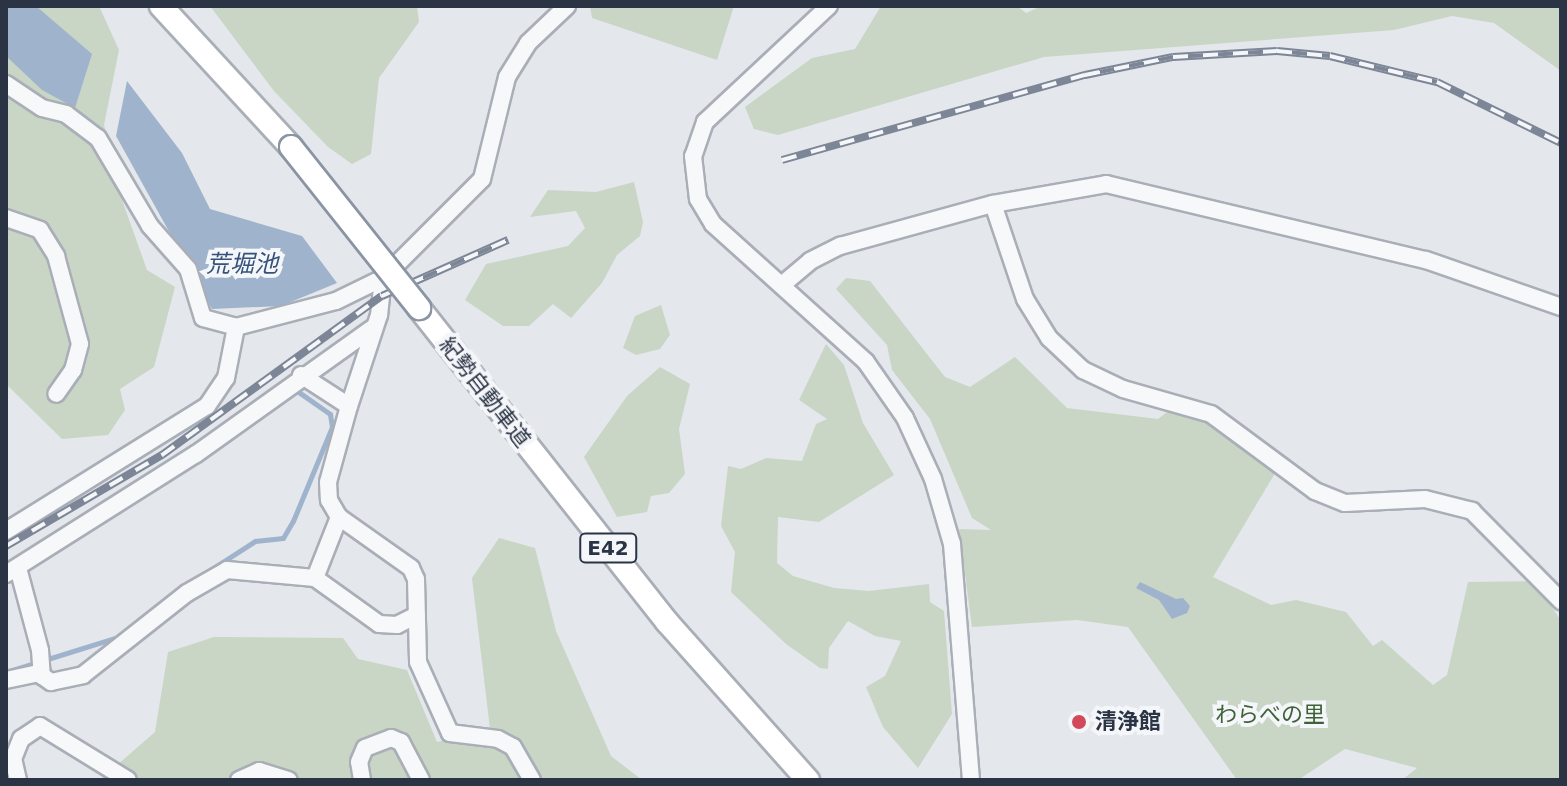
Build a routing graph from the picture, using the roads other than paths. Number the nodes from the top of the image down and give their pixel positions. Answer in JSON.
{"nodes":[{"id":1,"x":161,"y":6,"type":"edge"},
{"id":2,"x":567,"y":6,"type":"edge"},
{"id":3,"x":829,"y":6,"type":"edge"},
{"id":4,"x":6,"y":84,"type":"edge"},
{"id":5,"x":993,"y":204,"type":"junction"},
{"id":6,"x":6,"y":218,"type":"edge"},
{"id":7,"x":383,"y":278,"type":"junction"},
{"id":8,"x":783,"y":284,"type":"junction"},
{"id":9,"x":1561,"y":307,"type":"edge"},
{"id":10,"x":236,"y":327,"type":"junction"},
{"id":11,"x":371,"y":329,"type":"junction"},
{"id":12,"x":301,"y":375,"type":"junction"},
{"id":13,"x":56,"y":394,"type":"dead end"},
{"id":14,"x":349,"y":406,"type":"junction"},
{"id":15,"x":339,"y":517,"type":"junction"},
{"id":16,"x":6,"y":531,"type":"edge"},
{"id":17,"x":12,"y":571,"type":"edge"},
{"id":18,"x":315,"y":578,"type":"junction"},
{"id":19,"x":1561,"y":601,"type":"edge"},
{"id":20,"x":417,"y":615,"type":"junction"},
{"id":21,"x":42,"y":676,"type":"junction"},
{"id":22,"x":6,"y":680,"type":"edge"},
{"id":23,"x":18,"y":780,"type":"edge"},
{"id":24,"x":128,"y":780,"type":"edge"},
{"id":25,"x":239,"y":780,"type":"edge"},
{"id":26,"x":289,"y":780,"type":"edge"},
{"id":27,"x":362,"y":780,"type":"edge"},
{"id":28,"x":421,"y":780,"type":"edge"},
{"id":29,"x":532,"y":780,"type":"edge"},
{"id":30,"x":808,"y":780,"type":"edge"},
{"id":31,"x":971,"y":780,"type":"edge"}],
"edges":[{"from":1,"to":30,"type":"highway","name":"紀勢自動車道","number":"E42","bridge":true},
{"from":2,"to":7,"type":"street"},
{"from":3,"to":8,"type":"street"},
{"from":4,"to":10,"type":"street"},
{"from":5,"to":8,"type":"street"},
{"from":5,"to":9,"type":"street"},
{"from":5,"to":19,"type":"street"},
{"from":6,"to":13,"type":"street"},
{"from":7,"to":10,"type":"street"},
{"from":7,"to":11,"type":"street"},
{"from":8,"to":31,"type":"street"},
{"from":10,"to":16,"type":"street"},
{"from":11,"to":12,"type":"street"},
{"from":11,"to":14,"type":"street"},
{"from":12,"to":14,"type":"street"},
{"from":12,"to":17,"type":"street"},
{"from":14,"to":15,"type":"street"},
{"from":15,"to":18,"type":"street"},
{"from":15,"to":20,"type":"street"},
{"from":17,"to":21,"type":"street"},
{"from":18,"to":20,"type":"street"},
{"from":18,"to":21,"type":"street"},
{"from":20,"to":29,"type":"street"},
{"from":21,"to":22,"type":"street"},
{"from":23,"to":24,"type":"street"},
{"from":25,"to":26,"type":"street"},
{"from":27,"to":28,"type":"street"}]}
